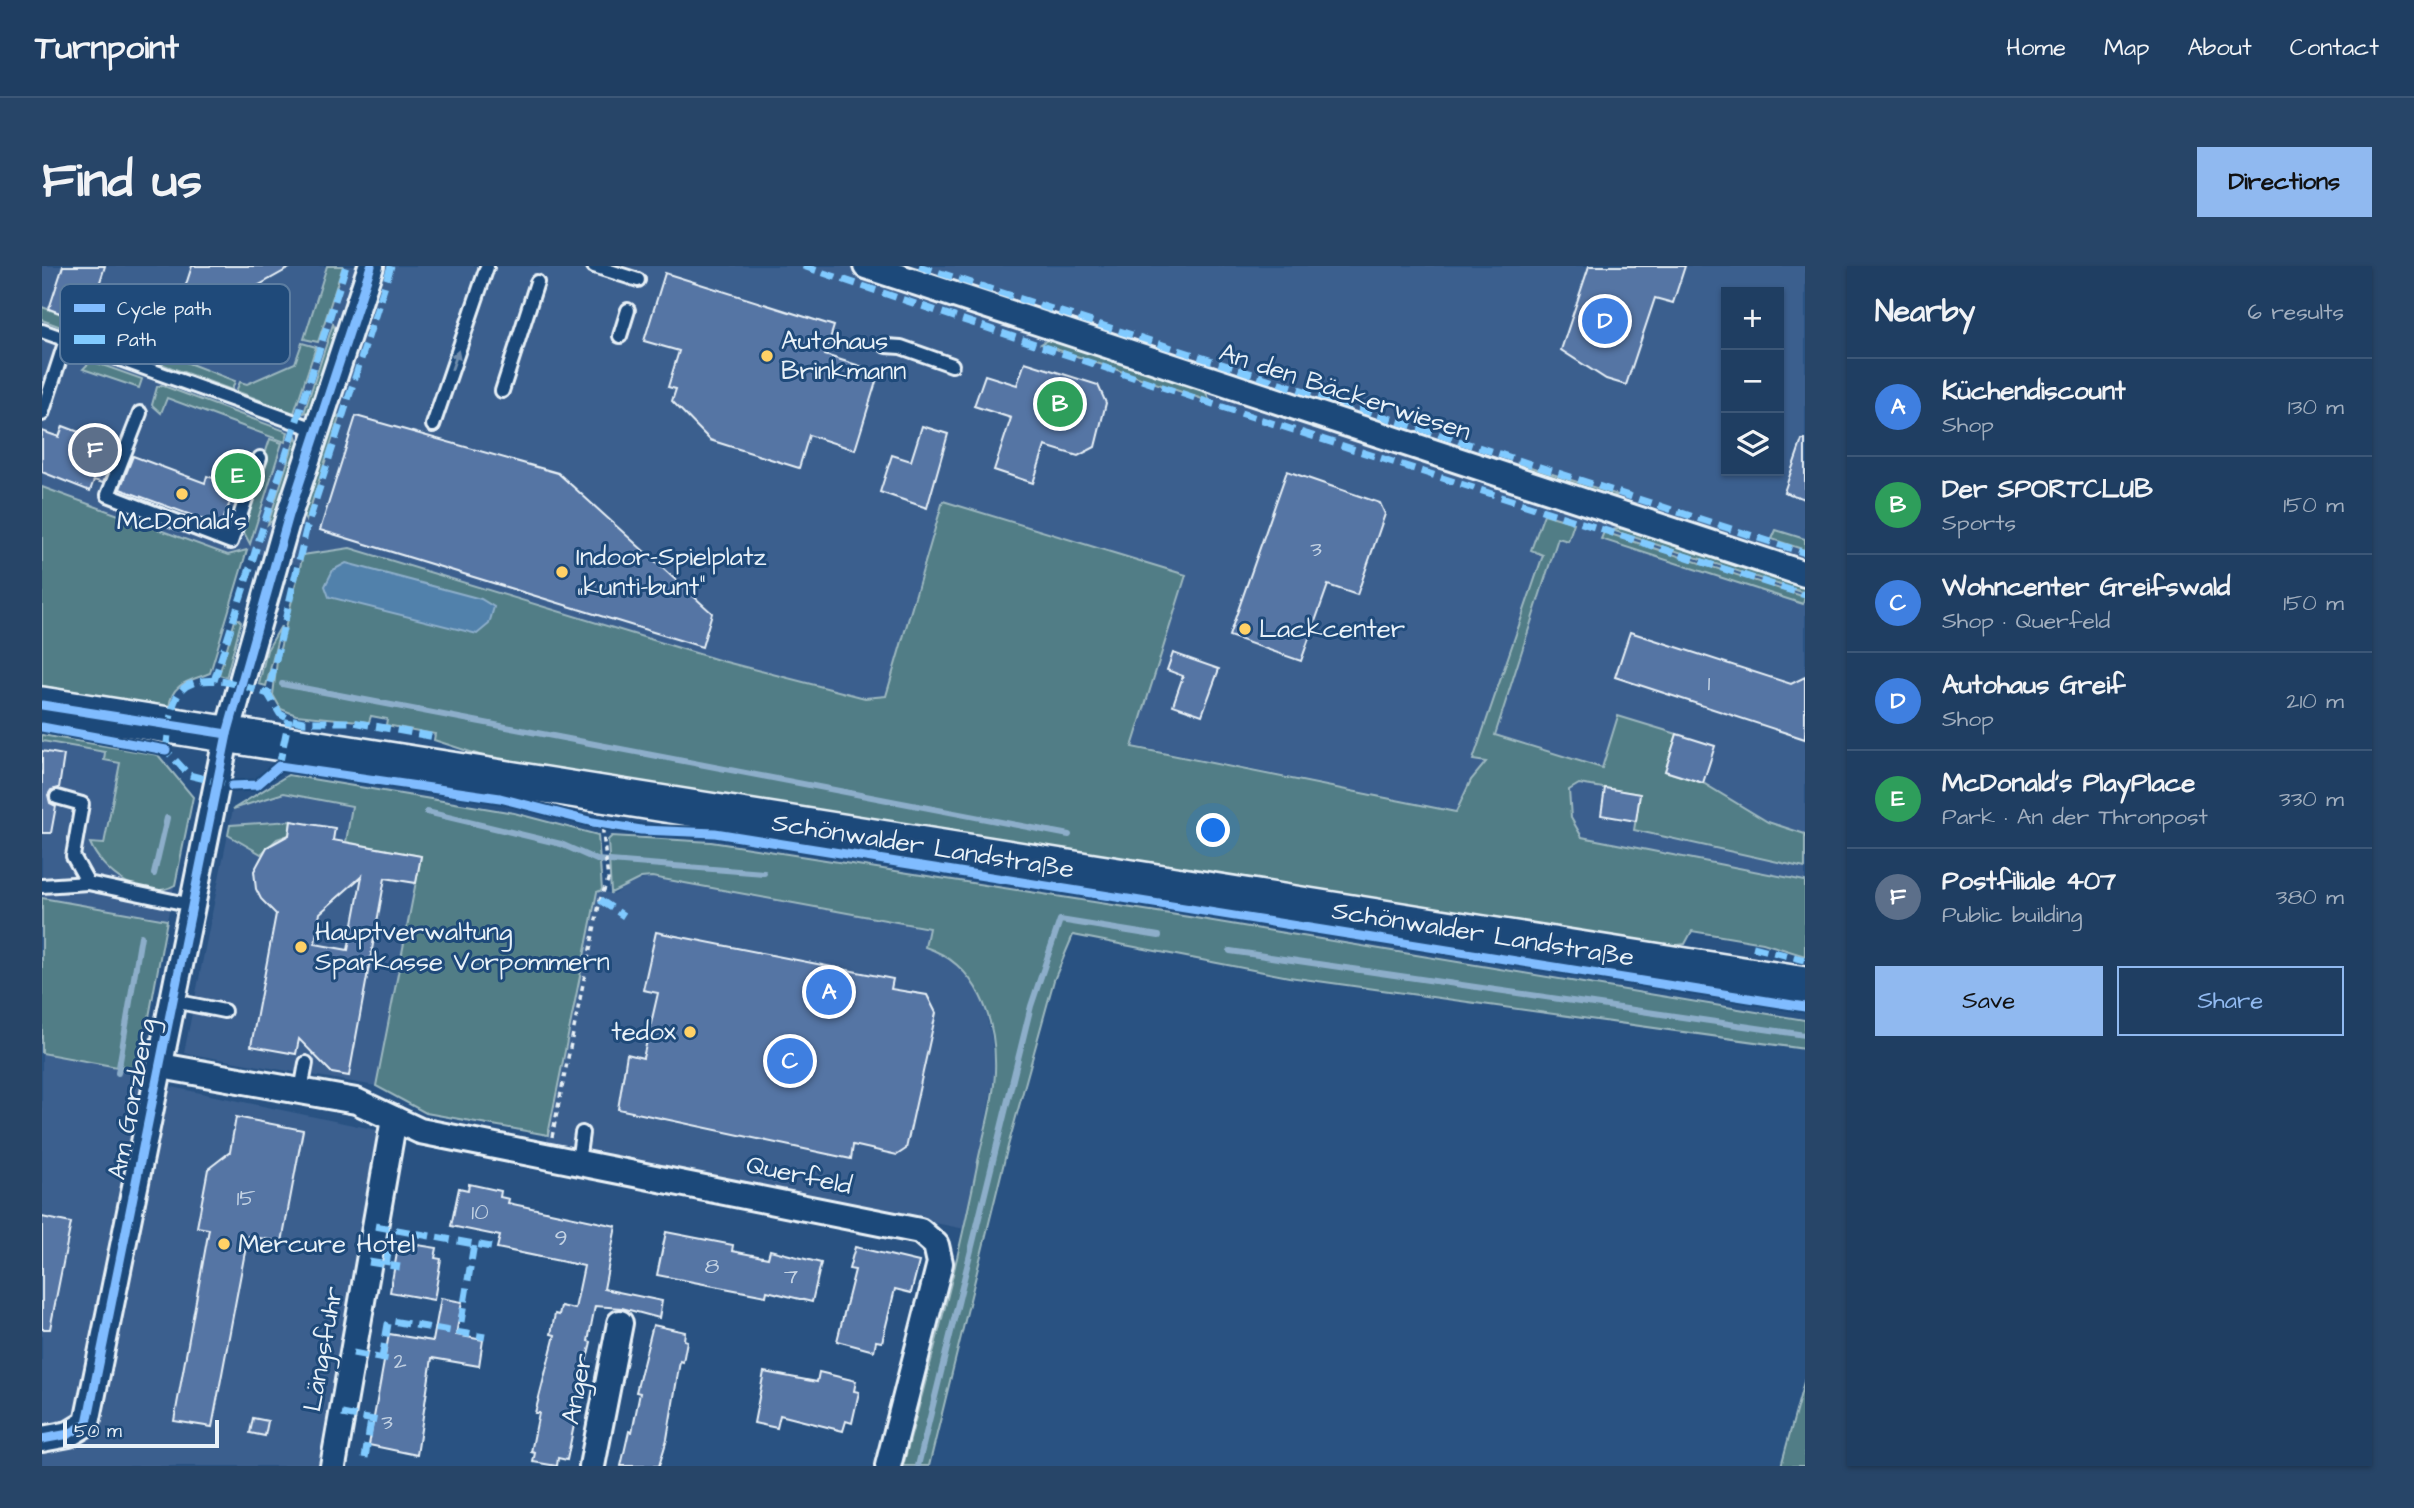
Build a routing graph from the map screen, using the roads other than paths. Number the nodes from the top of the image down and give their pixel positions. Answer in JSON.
{"nodes":[{"id":1,"x":371,"y":266,"type":"edge"},
{"id":2,"x":594,"y":266,"type":"edge"},
{"id":3,"x":866,"y":266,"type":"edge"},
{"id":4,"x":487,"y":267,"type":"edge"},
{"id":5,"x":638,"y":280,"type":"dead end"},
{"id":6,"x":537,"y":282,"type":"dead end"},
{"id":7,"x":628,"y":310,"type":"dead end"},
{"id":8,"x":42,"y":331,"type":"edge"},
{"id":9,"x":620,"y":336,"type":"dead end"},
{"id":10,"x":60,"y":338,"type":"edge"},
{"id":11,"x":886,"y":346,"type":"dead end"},
{"id":12,"x":60,"y":358,"type":"edge"},
{"id":13,"x":133,"y":364,"type":"edge"},
{"id":14,"x":952,"y":365,"type":"dead end"},
{"id":15,"x":502,"y":391,"type":"dead end"},
{"id":16,"x":140,"y":413,"type":"dead end"},
{"id":17,"x":42,"y":414,"type":"edge"},
{"id":18,"x":433,"y":425,"type":"dead end"},
{"id":19,"x":317,"y":430,"type":"junction"},
{"id":20,"x":260,"y":458,"type":"dead end"},
{"id":21,"x":1805,"y":574,"type":"edge"},
{"id":22,"x":42,"y":705,"type":"edge"},
{"id":23,"x":227,"y":734,"type":"junction"},
{"id":24,"x":57,"y":797,"type":"dead end"},
{"id":25,"x":88,"y":883,"type":"junction"},
{"id":26,"x":42,"y":886,"type":"edge"},
{"id":27,"x":192,"y":905,"type":"junction"},
{"id":28,"x":1805,"y":985,"type":"edge"},
{"id":29,"x":174,"y":1001,"type":"junction"},
{"id":30,"x":224,"y":1011,"type":"dead end"},
{"id":31,"x":306,"y":1063,"type":"dead end"},
{"id":32,"x":160,"y":1066,"type":"junction"},
{"id":33,"x":301,"y":1091,"type":"junction"},
{"id":34,"x":394,"y":1119,"type":"junction"},
{"id":35,"x":582,"y":1133,"type":"dead end"},
{"id":36,"x":578,"y":1162,"type":"junction"},
{"id":37,"x":620,"y":1323,"type":"dead end"},
{"id":38,"x":42,"y":1439,"type":"edge"},
{"id":39,"x":333,"y":1466,"type":"edge"},
{"id":40,"x":592,"y":1466,"type":"edge"},
{"id":41,"x":888,"y":1466,"type":"edge"}],
"edges":[{"from":1,"to":19,"type":"street","name":"Am Gorzberg"},
{"from":2,"to":5,"type":"lane"},
{"from":3,"to":21,"type":"street","name":"An den Bäckerwiesen"},
{"from":18,"to":4,"type":"lane","one_way":true},
{"from":6,"to":15,"type":"lane"},
{"from":7,"to":9,"type":"lane"},
{"from":8,"to":10,"type":"lane"},
{"from":11,"to":14,"type":"lane"},
{"from":12,"to":17,"type":"lane"},
{"from":13,"to":19,"type":"lane"},
{"from":16,"to":20,"type":"lane"},
{"from":19,"to":23,"type":"street","name":"Am Gorzberg"},
{"from":22,"to":23,"type":"main road","name":"Schönwalder Landstraße"},
{"from":23,"to":27,"type":"street","name":"Am Gorzberg"},
{"from":23,"to":28,"type":"main road","name":"Schönwalder Landstraße"},
{"from":24,"to":25,"type":"lane"},
{"from":25,"to":26,"type":"lane"},
{"from":25,"to":27,"type":"lane"},
{"from":27,"to":29,"type":"street","name":"Am Gorzberg"},
{"from":29,"to":30,"type":"lane"},
{"from":29,"to":32,"type":"street","name":"Am Gorzberg"},
{"from":31,"to":33,"type":"lane"},
{"from":32,"to":33,"type":"street","name":"Querfeld"},
{"from":32,"to":38,"type":"street","name":"Am Gorzberg"},
{"from":33,"to":34,"type":"street","name":"Querfeld"},
{"from":34,"to":36,"type":"street","name":"Querfeld"},
{"from":34,"to":39,"type":"street","name":"Längsfuhr"},
{"from":35,"to":36,"type":"lane"},
{"from":36,"to":41,"type":"street","name":"Querfeld"},
{"from":37,"to":40,"type":"street","name":"Anger"}]}
